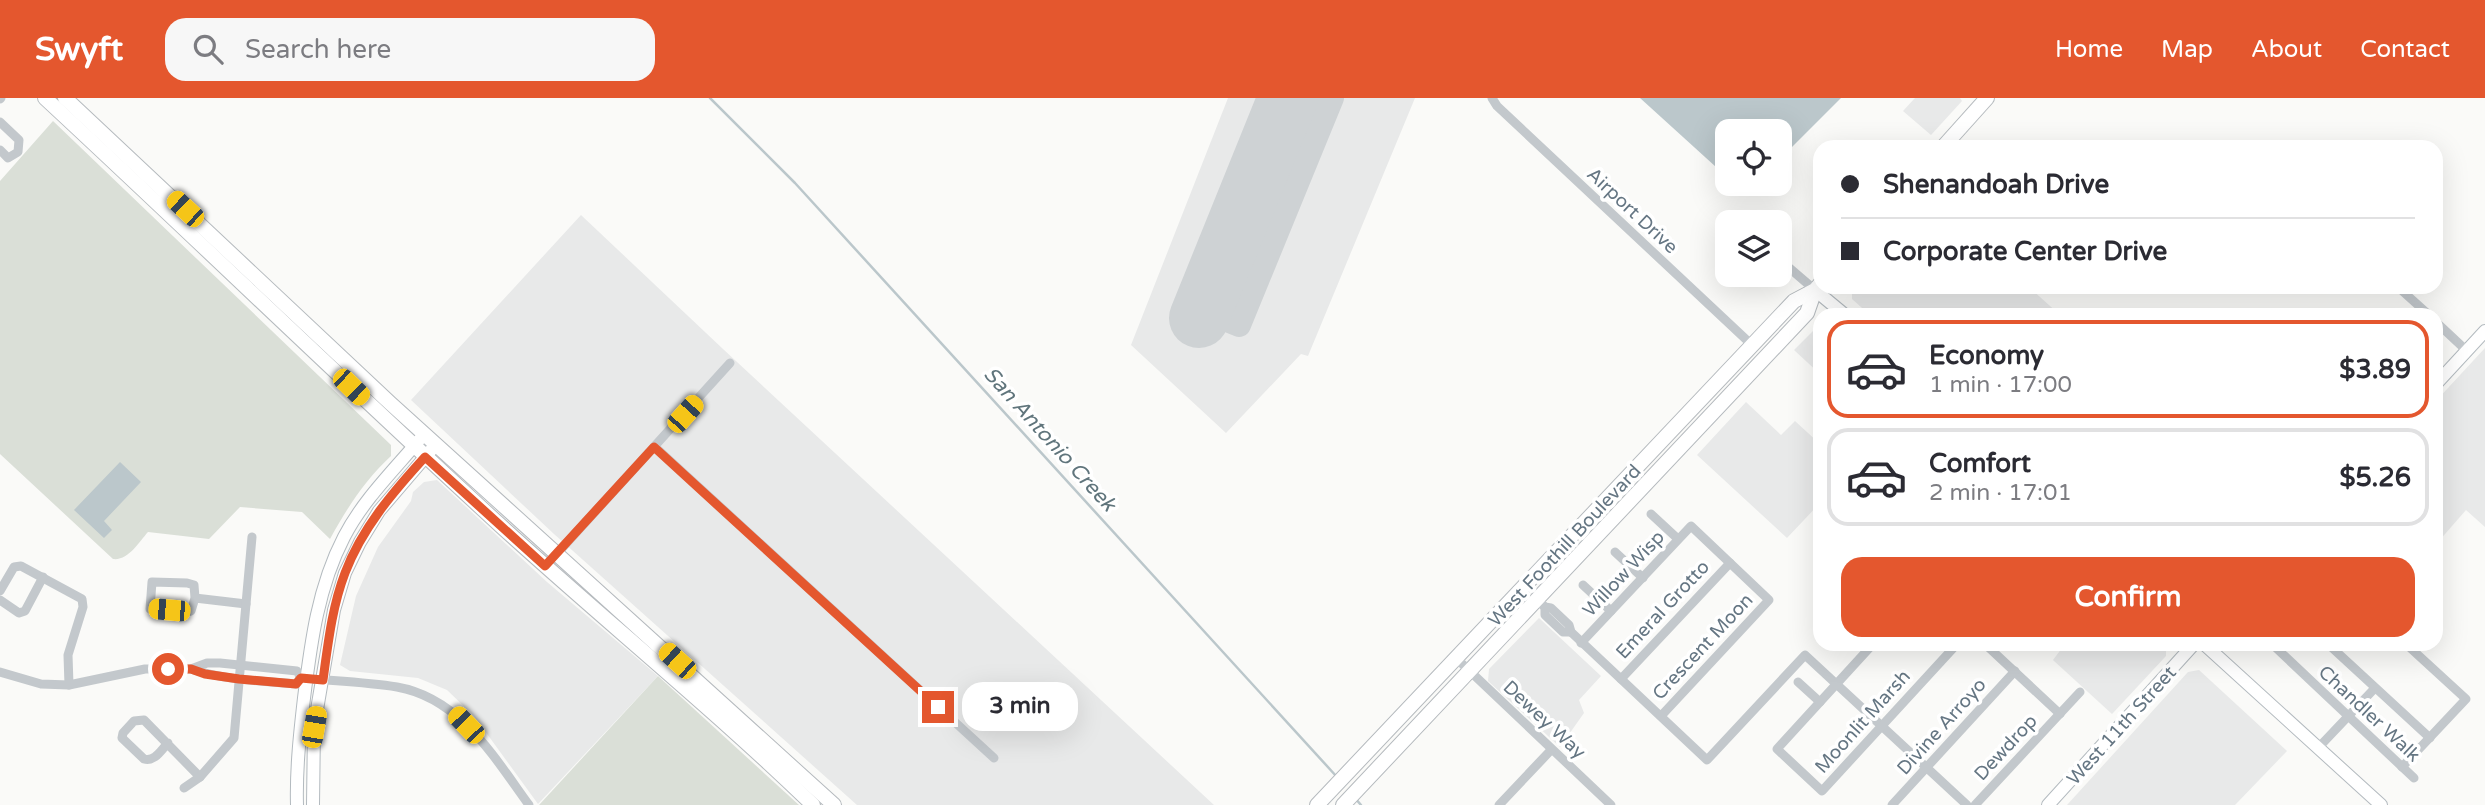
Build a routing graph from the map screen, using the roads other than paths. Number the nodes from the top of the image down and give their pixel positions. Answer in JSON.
{"nodes":[{"id":1,"x":45,"y":98,"type":"edge"},
{"id":2,"x":65,"y":98,"type":"edge"},
{"id":3,"x":1492,"y":98,"type":"edge"},
{"id":4,"x":1987,"y":98,"type":"edge"},
{"id":5,"x":0,"y":122,"type":"edge"},
{"id":6,"x":1949,"y":140,"type":"edge"},
{"id":7,"x":0,"y":150,"type":"edge"},
{"id":8,"x":1792,"y":269,"type":"edge"},
{"id":9,"x":1813,"y":284,"type":"edge"},
{"id":10,"x":1813,"y":289,"type":"edge"},
{"id":11,"x":1814,"y":294,"type":"edge"},
{"id":12,"x":1824,"y":294,"type":"edge"},
{"id":13,"x":2406,"y":294,"type":"edge"},
{"id":14,"x":1838,"y":308,"type":"edge"},
{"id":15,"x":2421,"y":308,"type":"edge"},
{"id":16,"x":2443,"y":329,"type":"edge"},
{"id":17,"x":2485,"y":331,"type":"edge"},
{"id":18,"x":1752,"y":345,"type":"junction"},
{"id":19,"x":2467,"y":351,"type":"junction"},
{"id":20,"x":730,"y":363,"type":"dead end"},
{"id":21,"x":1725,"y":374,"type":"junction"},
{"id":22,"x":2443,"y":377,"type":"edge"},
{"id":23,"x":1694,"y":433,"type":"junction"},
{"id":24,"x":1664,"y":438,"type":"junction"},
{"id":25,"x":430,"y":439,"type":"junction"},
{"id":26,"x":654,"y":447,"type":"junction"},
{"id":27,"x":419,"y":451,"type":"junction"},
{"id":28,"x":1630,"y":501,"type":"junction"},
{"id":29,"x":1651,"y":514,"type":"dead end"},
{"id":30,"x":251,"y":537,"type":"dead end"},
{"id":31,"x":1678,"y":539,"type":"junction"},
{"id":32,"x":1615,"y":552,"type":"dead end"},
{"id":33,"x":557,"y":553,"type":"junction"},
{"id":34,"x":1730,"y":563,"type":"junction"},
{"id":35,"x":545,"y":566,"type":"junction"},
{"id":36,"x":43,"y":578,"type":"junction"},
{"id":37,"x":1643,"y":578,"type":"junction"},
{"id":38,"x":1583,"y":585,"type":"dead end"},
{"id":39,"x":0,"y":591,"type":"edge"},
{"id":40,"x":195,"y":598,"type":"junction"},
{"id":41,"x":0,"y":600,"type":"edge"},
{"id":42,"x":1541,"y":603,"type":"junction"},
{"id":43,"x":246,"y":604,"type":"junction"},
{"id":44,"x":1611,"y":611,"type":"junction"},
{"id":45,"x":1581,"y":643,"type":"junction"},
{"id":46,"x":1867,"y":651,"type":"edge"},
{"id":47,"x":1951,"y":651,"type":"edge"},
{"id":48,"x":1993,"y":651,"type":"edge"},
{"id":49,"x":2188,"y":651,"type":"edge"},
{"id":50,"x":2212,"y":651,"type":"edge"},
{"id":51,"x":2279,"y":651,"type":"edge"},
{"id":52,"x":2335,"y":651,"type":"edge"},
{"id":53,"x":2414,"y":651,"type":"edge"},
{"id":54,"x":1456,"y":658,"type":"junction"},
{"id":55,"x":240,"y":666,"type":"junction"},
{"id":56,"x":191,"y":669,"type":"junction"},
{"id":57,"x":1469,"y":671,"type":"junction"},
{"id":58,"x":2015,"y":671,"type":"junction"},
{"id":59,"x":0,"y":672,"type":"edge"},
{"id":60,"x":304,"y":678,"type":"junction"},
{"id":61,"x":239,"y":679,"type":"junction"},
{"id":62,"x":1621,"y":679,"type":"junction"},
{"id":63,"x":323,"y":680,"type":"junction"},
{"id":64,"x":1798,"y":682,"type":"dead end"},
{"id":65,"x":1837,"y":683,"type":"junction"},
{"id":66,"x":68,"y":685,"type":"junction"},
{"id":67,"x":2375,"y":688,"type":"junction"},
{"id":68,"x":2081,"y":692,"type":"dead end"},
{"id":69,"x":1820,"y":702,"type":"junction"},
{"id":70,"x":2060,"y":714,"type":"junction"},
{"id":71,"x":1661,"y":716,"type":"junction"},
{"id":72,"x":2348,"y":716,"type":"junction"},
{"id":73,"x":1882,"y":726,"type":"junction"},
{"id":74,"x":2430,"y":738,"type":"junction"},
{"id":75,"x":168,"y":743,"type":"junction"},
{"id":76,"x":2319,"y":747,"type":"junction"},
{"id":77,"x":1551,"y":750,"type":"junction"},
{"id":78,"x":994,"y":758,"type":"dead end"},
{"id":79,"x":2402,"y":767,"type":"junction"},
{"id":80,"x":1927,"y":768,"type":"junction"},
{"id":81,"x":200,"y":777,"type":"junction"},
{"id":82,"x":2414,"y":778,"type":"dead end"},
{"id":83,"x":184,"y":788,"type":"dead end"},
{"id":84,"x":1345,"y":803,"type":"edge"},
{"id":85,"x":297,"y":805,"type":"edge"},
{"id":86,"x":313,"y":805,"type":"edge"},
{"id":87,"x":529,"y":805,"type":"edge"},
{"id":88,"x":813,"y":805,"type":"edge"},
{"id":89,"x":834,"y":805,"type":"edge"},
{"id":90,"x":1317,"y":805,"type":"edge"},
{"id":91,"x":1499,"y":805,"type":"edge"},
{"id":92,"x":1611,"y":805,"type":"edge"},
{"id":93,"x":1892,"y":805,"type":"edge"},
{"id":94,"x":1968,"y":805,"type":"edge"},
{"id":95,"x":1975,"y":805,"type":"edge"},
{"id":96,"x":2048,"y":805,"type":"edge"},
{"id":97,"x":2381,"y":805,"type":"edge"}],
"edges":[{"from":1,"to":27,"type":"main road"},
{"from":2,"to":25,"type":"main road"},
{"from":3,"to":18,"type":"street","name":"Airport Drive"},
{"from":4,"to":6,"type":"main road"},
{"from":5,"to":7,"type":"street"},
{"from":8,"to":9,"type":"street"},
{"from":10,"to":18,"type":"main road","name":"West Foothill Boulevard"},
{"from":11,"to":23,"type":"main road","name":"West Foothill Boulevard"},
{"from":12,"to":14,"type":"main road"},
{"from":13,"to":15,"type":"street"},
{"from":16,"to":19,"type":"street"},
{"from":17,"to":19,"type":"main road"},
{"from":18,"to":21,"type":"main road","name":"West Foothill Boulevard"},
{"from":19,"to":22,"type":"main road"},
{"from":20,"to":26,"type":"street"},
{"from":21,"to":23,"type":"main road"},
{"from":21,"to":24,"type":"main road","name":"West Foothill Boulevard"},
{"from":23,"to":28,"type":"main road","name":"West Foothill Boulevard"},
{"from":24,"to":28,"type":"main road"},
{"from":24,"to":54,"type":"main road","name":"West Foothill Boulevard"},
{"from":25,"to":27,"type":"main road"},
{"from":25,"to":33,"type":"main road"},
{"from":26,"to":33,"type":"street"},
{"from":26,"to":78,"type":"street"},
{"from":27,"to":35,"type":"main road"},
{"from":27,"to":60,"type":"main road"},
{"from":27,"to":63,"type":"main road"},
{"from":28,"to":42,"type":"main road","name":"West Foothill Boulevard"},
{"from":29,"to":31,"type":"street"},
{"from":30,"to":43,"type":"street"},
{"from":31,"to":34,"type":"street","name":"Willow Wisp"},
{"from":31,"to":37,"type":"street","name":"Willow Wisp"},
{"from":32,"to":37,"type":"street"},
{"from":33,"to":35,"type":"street"},
{"from":33,"to":89,"type":"main road"},
{"from":34,"to":62,"type":"street","name":"Emeral Grotto"},
{"from":34,"to":71,"type":"street","name":"Crescent Moon"},
{"from":35,"to":88,"type":"main road"},
{"from":36,"to":39,"type":"street"},
{"from":36,"to":41,"type":"street"},
{"from":36,"to":66,"type":"street"},
{"from":37,"to":44,"type":"street","name":"Willow Wisp"},
{"from":38,"to":44,"type":"street"},
{"from":40,"to":40,"type":"street"},
{"from":40,"to":43,"type":"street"},
{"from":42,"to":45,"type":"street"},
{"from":42,"to":57,"type":"main road","name":"West Foothill Boulevard"},
{"from":43,"to":55,"type":"street"},
{"from":44,"to":45,"type":"street","name":"Willow Wisp"},
{"from":45,"to":62,"type":"street"},
{"from":46,"to":65,"type":"street"},
{"from":47,"to":73,"type":"street","name":"Moonlit Marsh"},
{"from":48,"to":58,"type":"street"},
{"from":49,"to":96,"type":"main road","name":"West 11th Street"},
{"from":50,"to":76,"type":"main road"},
{"from":51,"to":72,"type":"street","name":"Chandler Walk"},
{"from":52,"to":67,"type":"street"},
{"from":53,"to":74,"type":"street"},
{"from":54,"to":57,"type":"street","name":"Dewey Way"},
{"from":54,"to":90,"type":"main road","name":"West Foothill Boulevard"},
{"from":55,"to":56,"type":"street"},
{"from":55,"to":60,"type":"street"},
{"from":55,"to":61,"type":"street"},
{"from":56,"to":61,"type":"street"},
{"from":56,"to":66,"type":"street"},
{"from":57,"to":77,"type":"street","name":"Dewey Way"},
{"from":57,"to":84,"type":"main road","name":"West Foothill Boulevard"},
{"from":58,"to":70,"type":"street"},
{"from":58,"to":80,"type":"street","name":"Divine Arroyo"},
{"from":59,"to":66,"type":"street"},
{"from":60,"to":61,"type":"street"},
{"from":60,"to":63,"type":"street"},
{"from":60,"to":85,"type":"main road"},
{"from":61,"to":81,"type":"street"},
{"from":62,"to":71,"type":"street"},
{"from":63,"to":86,"type":"main road"},
{"from":63,"to":87,"type":"street"},
{"from":64,"to":69,"type":"street"},
{"from":65,"to":69,"type":"street"},
{"from":65,"to":71,"type":"street"},
{"from":65,"to":73,"type":"street"},
{"from":67,"to":72,"type":"street"},
{"from":67,"to":74,"type":"street"},
{"from":68,"to":70,"type":"street","name":"Dewdrop"},
{"from":69,"to":73,"type":"street","name":"Moonlit Marsh"},
{"from":70,"to":95,"type":"street","name":"Dewdrop"},
{"from":72,"to":76,"type":"street"},
{"from":72,"to":79,"type":"street","name":"Chandler Walk"},
{"from":73,"to":80,"type":"street"},
{"from":74,"to":79,"type":"street"},
{"from":75,"to":75,"type":"street"},
{"from":75,"to":81,"type":"street"},
{"from":76,"to":97,"type":"main road"},
{"from":77,"to":91,"type":"street"},
{"from":77,"to":92,"type":"street","name":"Dewey Way"},
{"from":79,"to":82,"type":"street","name":"Chandler Walk"},
{"from":80,"to":93,"type":"street","name":"Divine Arroyo"},
{"from":80,"to":94,"type":"street"},
{"from":81,"to":83,"type":"street"}]}
